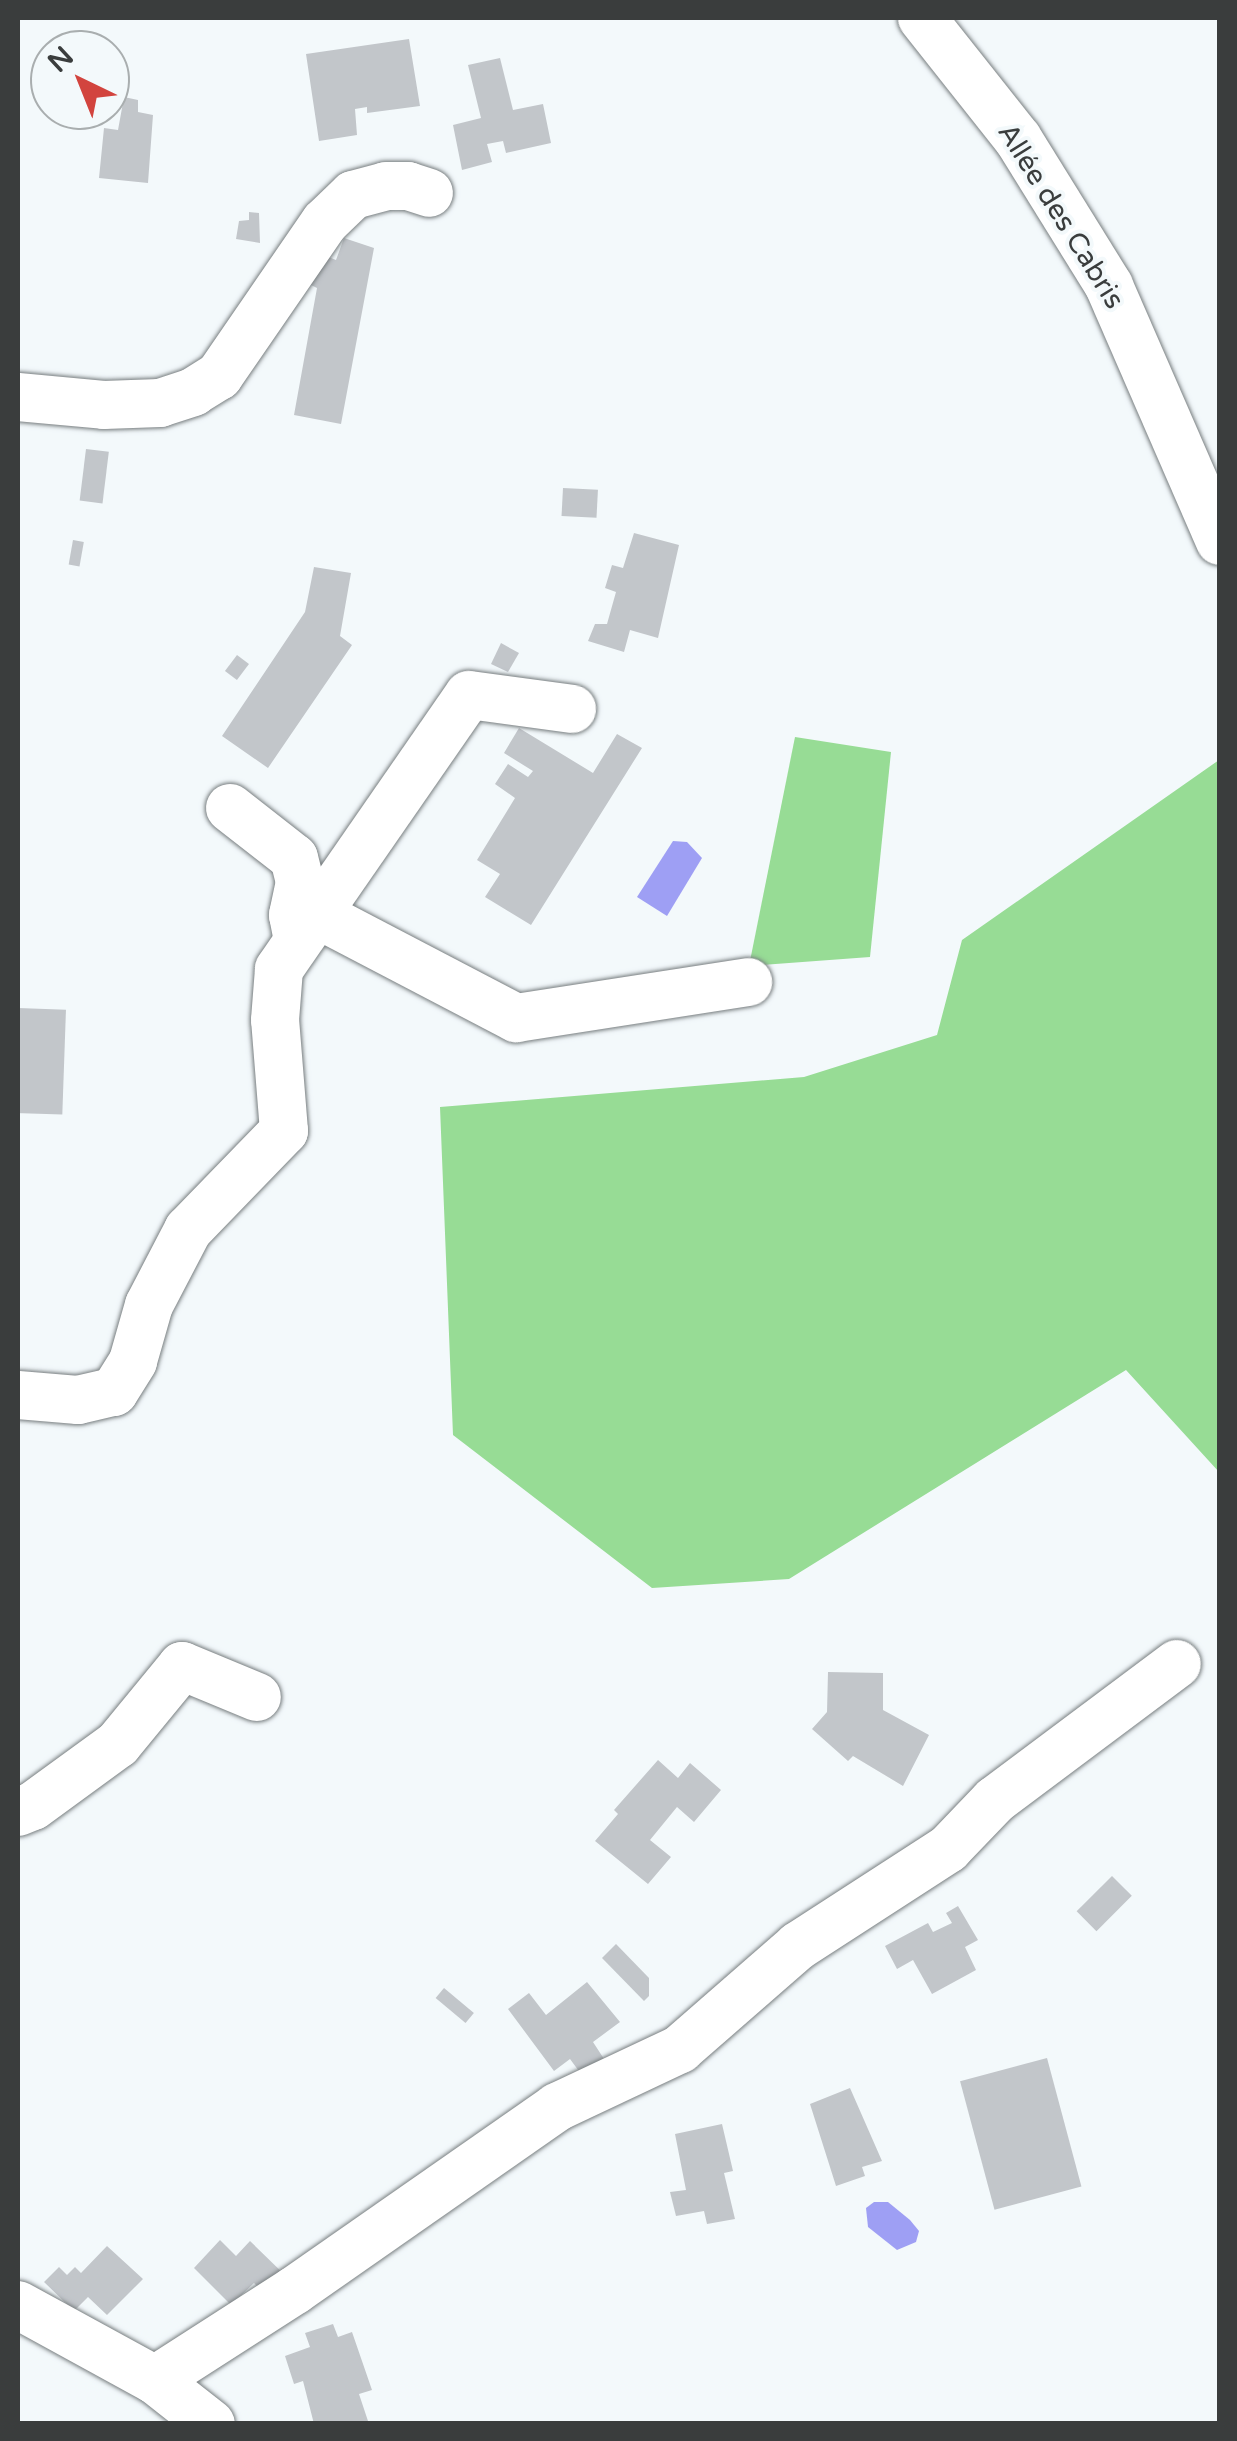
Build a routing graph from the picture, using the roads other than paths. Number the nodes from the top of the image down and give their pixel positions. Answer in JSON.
{"nodes":[{"id":1,"x":922,"y":18,"type":"edge"},
{"id":2,"x":428,"y":193,"type":"dead end"},
{"id":3,"x":18,"y":397,"type":"edge"},
{"id":4,"x":1220,"y":541,"type":"edge"},
{"id":5,"x":572,"y":710,"type":"dead end"},
{"id":6,"x":230,"y":808,"type":"dead end"},
{"id":7,"x":308,"y":928,"type":"junction"},
{"id":8,"x":748,"y":982,"type":"dead end"},
{"id":9,"x":18,"y":1395,"type":"edge"},
{"id":10,"x":1176,"y":1664,"type":"dead end"},
{"id":11,"x":257,"y":1698,"type":"dead end"},
{"id":12,"x":18,"y":1812,"type":"edge"},
{"id":13,"x":18,"y":2305,"type":"edge"},
{"id":14,"x":155,"y":2380,"type":"junction"},
{"id":15,"x":211,"y":2424,"type":"edge"}],
"edges":[{"from":1,"to":4,"type":"street","name":"Allée des Cabris"},
{"from":2,"to":3,"type":"street"},
{"from":5,"to":7,"type":"street"},
{"from":6,"to":7,"type":"street"},
{"from":7,"to":8,"type":"street"},
{"from":7,"to":9,"type":"street"},
{"from":10,"to":14,"type":"street"},
{"from":11,"to":12,"type":"street"},
{"from":13,"to":14,"type":"street"},
{"from":14,"to":15,"type":"street"}]}
